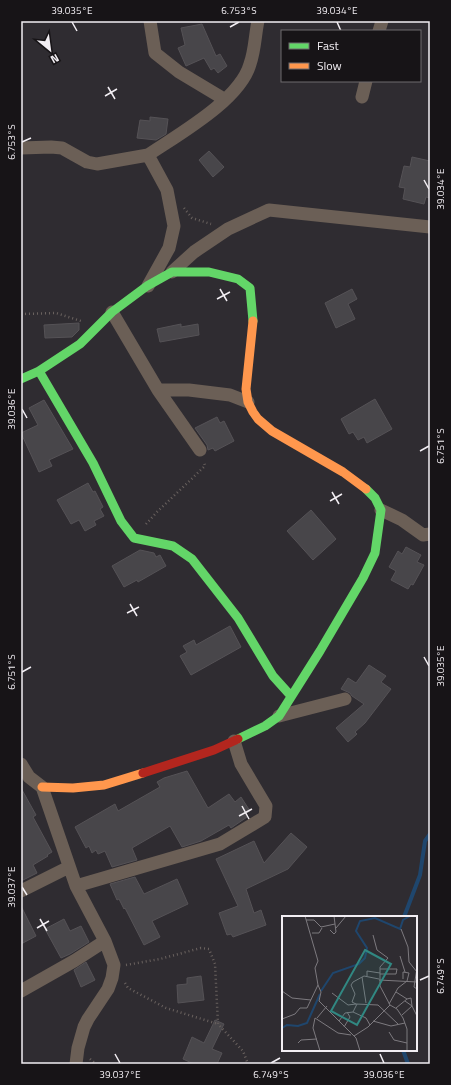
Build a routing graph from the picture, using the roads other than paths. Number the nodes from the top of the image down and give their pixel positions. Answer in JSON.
{"nodes":[{"id":1,"x":150,"y":21,"type":"edge"},
{"id":2,"x":258,"y":21,"type":"edge"},
{"id":3,"x":366,"y":82,"type":"edge"},
{"id":4,"x":362,"y":96,"type":"dead end"},
{"id":5,"x":224,"y":100,"type":"junction"},
{"id":6,"x":21,"y":148,"type":"edge"},
{"id":7,"x":148,"y":155,"type":"junction"},
{"id":8,"x":430,"y":227,"type":"edge"},
{"id":9,"x":172,"y":272,"type":"junction"},
{"id":10,"x":147,"y":286,"type":"junction"},
{"id":11,"x":112,"y":312,"type":"junction"},
{"id":12,"x":39,"y":371,"type":"junction"},
{"id":13,"x":21,"y":379,"type":"edge"},
{"id":14,"x":158,"y":390,"type":"junction"},
{"id":15,"x":248,"y":402,"type":"junction"},
{"id":16,"x":200,"y":450,"type":"road end"},
{"id":17,"x":380,"y":510,"type":"junction"},
{"id":18,"x":430,"y":534,"type":"edge"},
{"id":19,"x":291,"y":696,"type":"junction"},
{"id":20,"x":345,"y":699,"type":"dead end"},
{"id":21,"x":279,"y":716,"type":"junction"},
{"id":22,"x":234,"y":741,"type":"junction"},
{"id":23,"x":21,"y":764,"type":"edge"},
{"id":24,"x":25,"y":780,"type":"edge"},
{"id":25,"x":42,"y":787,"type":"junction"},
{"id":26,"x":69,"y":867,"type":"junction"},
{"id":27,"x":76,"y":886,"type":"junction"},
{"id":28,"x":21,"y":891,"type":"edge"},
{"id":29,"x":105,"y":941,"type":"junction"},
{"id":30,"x":21,"y":992,"type":"edge"},
{"id":31,"x":76,"y":1064,"type":"edge"}],
"edges":[{"from":1,"to":5,"type":"street"},
{"from":2,"to":5,"type":"street"},
{"from":3,"to":4,"type":"street"},
{"from":5,"to":7,"type":"street"},
{"from":6,"to":7,"type":"street"},
{"from":7,"to":10,"type":"street"},
{"from":8,"to":9,"type":"street"},
{"from":9,"to":10,"type":"street"},
{"from":9,"to":15,"type":"street"},
{"from":10,"to":11,"type":"street"},
{"from":11,"to":12,"type":"street"},
{"from":11,"to":14,"type":"street"},
{"from":12,"to":13,"type":"street"},
{"from":12,"to":19,"type":"street"},
{"from":14,"to":15,"type":"street"},
{"from":14,"to":16,"type":"street"},
{"from":15,"to":17,"type":"street"},
{"from":17,"to":18,"type":"street"},
{"from":17,"to":19,"type":"street"},
{"from":19,"to":21,"type":"street"},
{"from":20,"to":21,"type":"street"},
{"from":21,"to":22,"type":"street"},
{"from":22,"to":25,"type":"street"},
{"from":22,"to":27,"type":"street"},
{"from":23,"to":24,"type":"street"},
{"from":24,"to":25,"type":"street"},
{"from":25,"to":26,"type":"street"},
{"from":26,"to":27,"type":"street"},
{"from":26,"to":28,"type":"street"},
{"from":27,"to":29,"type":"street"},
{"from":29,"to":30,"type":"street"},
{"from":29,"to":31,"type":"street"}]}
